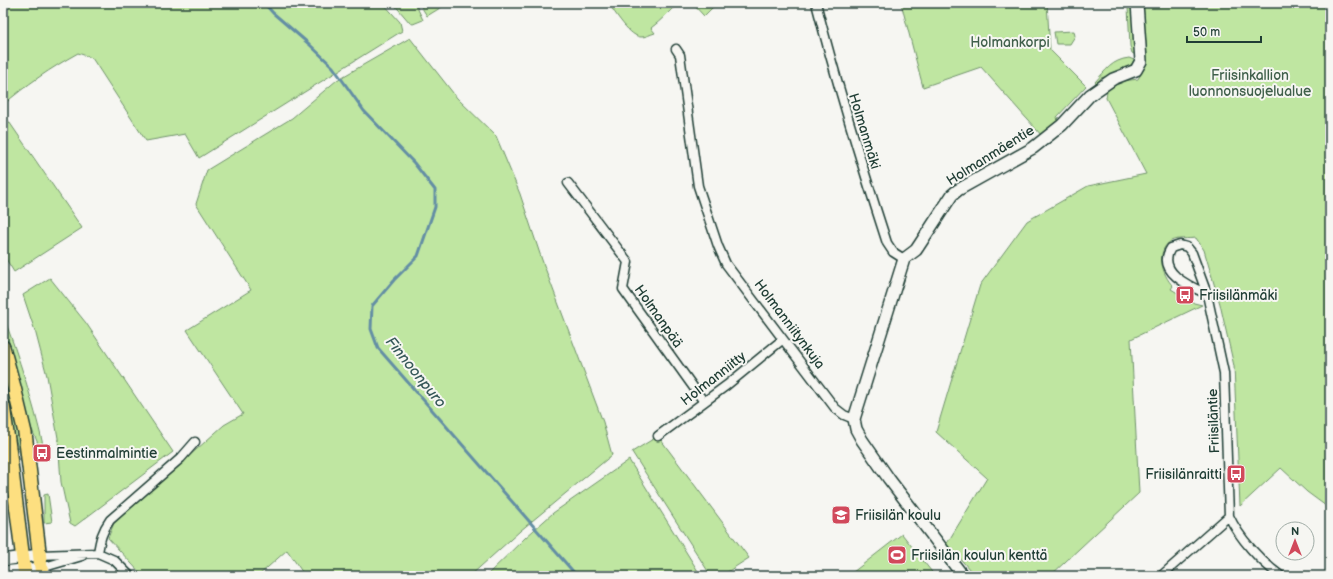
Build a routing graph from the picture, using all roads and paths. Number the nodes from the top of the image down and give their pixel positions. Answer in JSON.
{"nodes":[{"id":1,"x":816,"y":3,"type":"edge"},
{"id":2,"x":1137,"y":3,"type":"edge"},
{"id":3,"x":676,"y":49,"type":"dead end"},
{"id":4,"x":568,"y":183,"type":"dead end"},
{"id":5,"x":904,"y":259,"type":"junction"},
{"id":6,"x":1207,"y":294,"type":"junction"},
{"id":7,"x":782,"y":340,"type":"junction"},
{"id":8,"x":3,"y":347,"type":"edge"},
{"id":9,"x":704,"y":402,"type":"junction"},
{"id":10,"x":3,"y":406,"type":"edge"},
{"id":11,"x":854,"y":419,"type":"junction"},
{"id":12,"x":658,"y":436,"type":"dead end"},
{"id":13,"x":195,"y":442,"type":"dead end"},
{"id":14,"x":1229,"y":516,"type":"junction"},
{"id":15,"x":94,"y":553,"type":"junction"},
{"id":16,"x":39,"y":555,"type":"junction"},
{"id":17,"x":22,"y":556,"type":"junction"},
{"id":18,"x":3,"y":560,"type":"edge"},
{"id":19,"x":3,"y":572,"type":"edge"},
{"id":20,"x":41,"y":572,"type":"edge"},
{"id":21,"x":25,"y":573,"type":"edge"},
{"id":22,"x":130,"y":576,"type":"edge"},
{"id":23,"x":963,"y":576,"type":"edge"},
{"id":24,"x":1162,"y":576,"type":"edge"},
{"id":25,"x":1281,"y":576,"type":"edge"}],
"edges":[{"from":1,"to":5,"type":"street","name":"Holmanmäki"},
{"from":2,"to":5,"type":"street","name":"Holmanmäentie"},
{"from":3,"to":7,"type":"street","name":"Holmanniitynkuja"},
{"from":4,"to":9,"type":"street","name":"Holmanpää"},
{"from":5,"to":11,"type":"street"},
{"from":6,"to":6,"type":"street","name":"Friisiläntie"},
{"from":6,"to":14,"type":"street","name":"Friisiläntie"},
{"from":7,"to":9,"type":"street","name":"Holmanniitty"},
{"from":7,"to":11,"type":"street","name":"Holmanniitynkuja"},
{"from":8,"to":16,"type":"main road"},
{"from":9,"to":12,"type":"street","name":"Holmanniitty"},
{"from":10,"to":17,"type":"main road"},
{"from":11,"to":23,"type":"street"},
{"from":13,"to":15,"type":"street"},
{"from":14,"to":24,"type":"street"},
{"from":14,"to":25,"type":"street","name":"Friisiläntie"},
{"from":15,"to":16,"type":"street"},
{"from":15,"to":20,"type":"street"},
{"from":15,"to":22,"type":"street"},
{"from":16,"to":17,"type":"street"},
{"from":16,"to":20,"type":"main road"},
{"from":17,"to":18,"type":"street"},
{"from":17,"to":21,"type":"main road"},
{"from":19,"to":21,"type":"street"},
{"from":20,"to":21,"type":"street"}]}
